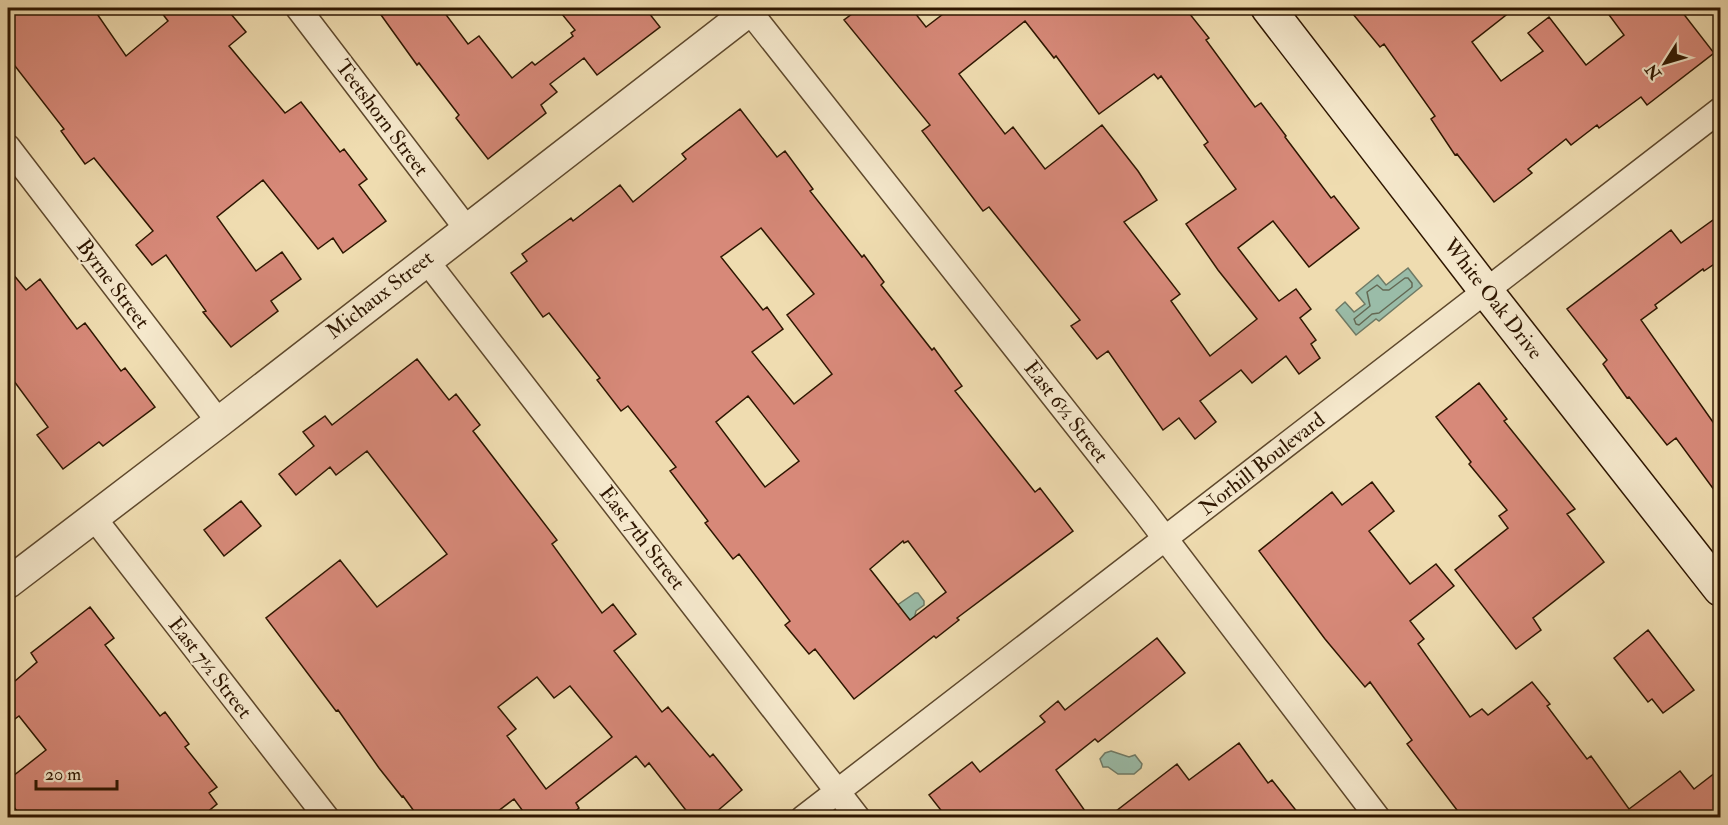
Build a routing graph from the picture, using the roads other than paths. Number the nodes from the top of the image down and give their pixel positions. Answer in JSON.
{"nodes":[{"id":1,"x":298,"y":8,"type":"edge"},
{"id":2,"x":750,"y":8,"type":"edge"},
{"id":3,"x":1268,"y":8,"type":"edge"},
{"id":4,"x":1720,"y":110,"type":"edge"},
{"id":5,"x":8,"y":147,"type":"edge"},
{"id":6,"x":466,"y":228,"type":"junction"},
{"id":7,"x":426,"y":260,"type":"junction"},
{"id":8,"x":1486,"y":291,"type":"junction"},
{"id":9,"x":219,"y":422,"type":"junction"},
{"id":10,"x":94,"y":518,"type":"junction"},
{"id":11,"x":1166,"y":538,"type":"junction"},
{"id":12,"x":8,"y":583,"type":"edge"},
{"id":13,"x":1720,"y":589,"type":"edge"},
{"id":14,"x":837,"y":791,"type":"junction"},
{"id":15,"x":327,"y":818,"type":"edge"},
{"id":16,"x":803,"y":818,"type":"edge"},
{"id":17,"x":858,"y":818,"type":"edge"},
{"id":18,"x":1378,"y":818,"type":"edge"}],
"edges":[{"from":1,"to":6,"type":"street","name":"Teetshorn Street"},
{"from":2,"to":6,"type":"street","name":"Michaux Street"},
{"from":2,"to":11,"type":"street","name":"East 6½ Street"},
{"from":3,"to":8,"type":"main road","name":"White Oak Drive"},
{"from":4,"to":8,"type":"street","name":"Norhill Boulevard"},
{"from":5,"to":9,"type":"street","name":"Byrne Street"},
{"from":6,"to":7,"type":"street","name":"Michaux Street"},
{"from":7,"to":9,"type":"street","name":"Michaux Street"},
{"from":7,"to":14,"type":"street","name":"East 7th Street"},
{"from":8,"to":11,"type":"street","name":"Norhill Boulevard"},
{"from":8,"to":13,"type":"main road","name":"White Oak Drive"},
{"from":9,"to":10,"type":"street","name":"Michaux Street"},
{"from":10,"to":12,"type":"street","name":"Michaux Street"},
{"from":10,"to":15,"type":"street","name":"East 7½ Street"},
{"from":11,"to":14,"type":"street","name":"Norhill Boulevard"},
{"from":11,"to":18,"type":"street","name":"East 6½ Street"},
{"from":14,"to":16,"type":"street","name":"Norhill Boulevard"},
{"from":14,"to":17,"type":"street","name":"East 7th Street"}]}
